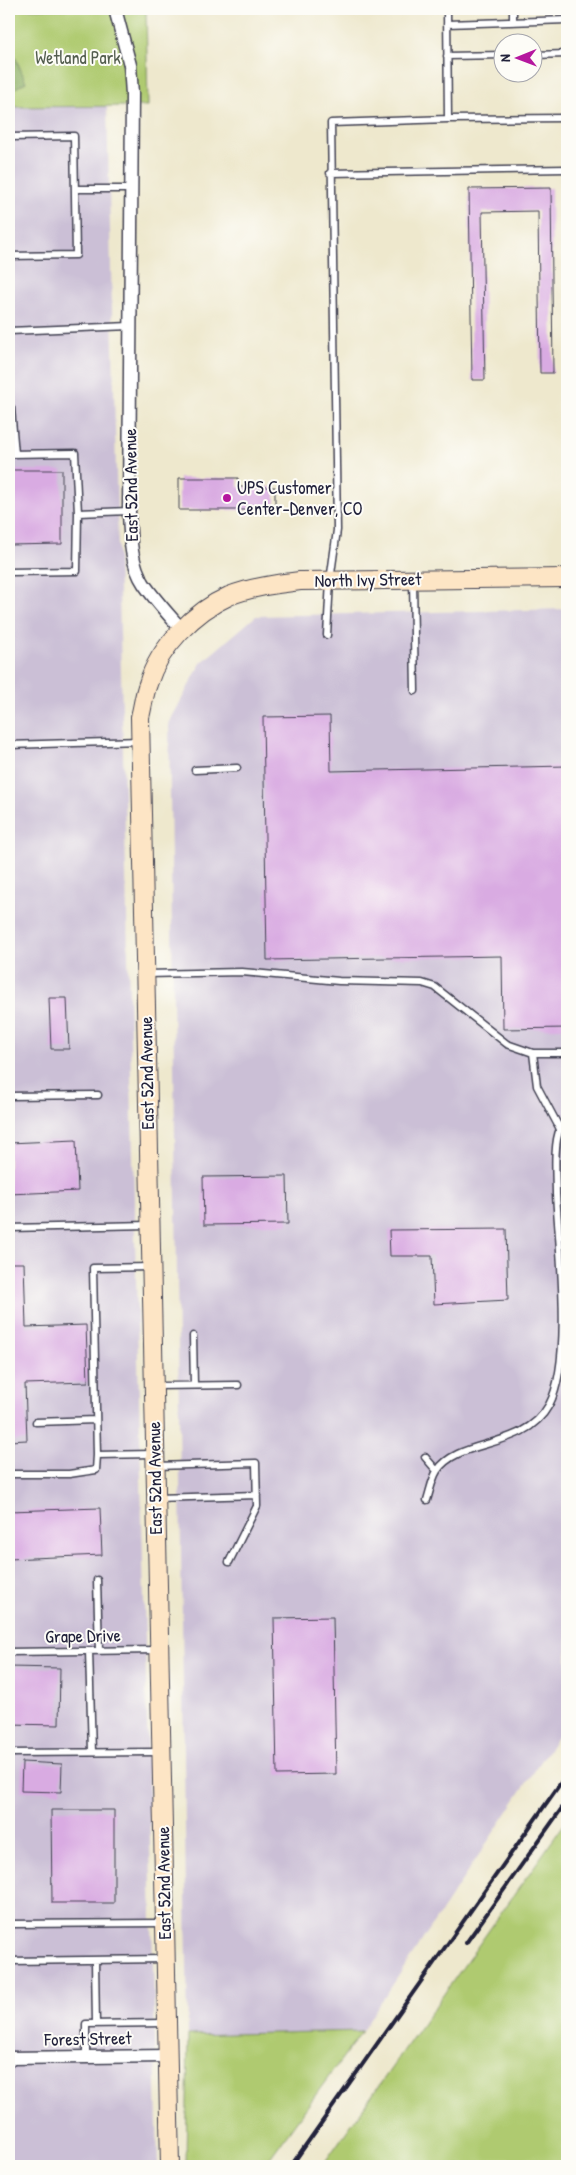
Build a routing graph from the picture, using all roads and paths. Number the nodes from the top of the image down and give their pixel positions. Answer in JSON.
{"nodes":[{"id":1,"x":115,"y":9,"type":"edge"},
{"id":2,"x":447,"y":9,"type":"edge"},
{"id":3,"x":513,"y":9,"type":"edge"},
{"id":4,"x":567,"y":20,"type":"edge"},
{"id":5,"x":513,"y":22,"type":"junction"},
{"id":6,"x":447,"y":24,"type":"junction"},
{"id":7,"x":544,"y":54,"type":"edge"},
{"id":8,"x":567,"y":54,"type":"edge"},
{"id":9,"x":494,"y":55,"type":"edge"},
{"id":10,"x":447,"y":56,"type":"junction"},
{"id":11,"x":567,"y":118,"type":"edge"},
{"id":12,"x":448,"y":119,"type":"junction"},
{"id":13,"x":9,"y":137,"type":"edge"},
{"id":14,"x":567,"y":169,"type":"edge"},
{"id":15,"x":330,"y":173,"type":"junction"},
{"id":16,"x":75,"y":189,"type":"junction"},
{"id":17,"x":132,"y":189,"type":"junction"},
{"id":18,"x":9,"y":256,"type":"edge"},
{"id":19,"x":130,"y":326,"type":"junction"},
{"id":20,"x":9,"y":331,"type":"edge"},
{"id":21,"x":9,"y":408,"type":"edge"},
{"id":22,"x":12,"y":454,"type":"edge"},
{"id":23,"x":128,"y":511,"type":"junction"},
{"id":24,"x":78,"y":513,"type":"junction"},
{"id":25,"x":9,"y":572,"type":"edge"},
{"id":26,"x":567,"y":578,"type":"edge"},
{"id":27,"x":413,"y":580,"type":"junction"},
{"id":28,"x":330,"y":581,"type":"junction"},
{"id":29,"x":182,"y":630,"type":"junction"},
{"id":30,"x":328,"y":635,"type":"dead end"},
{"id":31,"x":415,"y":691,"type":"dead end"},
{"id":32,"x":141,"y":741,"type":"junction"},
{"id":33,"x":9,"y":745,"type":"edge"},
{"id":34,"x":237,"y":768,"type":"dead end"},
{"id":35,"x":195,"y":770,"type":"dead end"},
{"id":36,"x":146,"y":974,"type":"junction"},
{"id":37,"x":533,"y":1053,"type":"junction"},
{"id":38,"x":567,"y":1053,"type":"edge"},
{"id":39,"x":98,"y":1095,"type":"dead end"},
{"id":40,"x":9,"y":1096,"type":"edge"},
{"id":41,"x":567,"y":1121,"type":"edge"},
{"id":42,"x":560,"y":1129,"type":"junction"},
{"id":43,"x":150,"y":1225,"type":"junction"},
{"id":44,"x":9,"y":1228,"type":"edge"},
{"id":45,"x":151,"y":1267,"type":"junction"},
{"id":46,"x":193,"y":1336,"type":"dead end"},
{"id":47,"x":194,"y":1385,"type":"junction"},
{"id":48,"x":238,"y":1385,"type":"dead end"},
{"id":49,"x":153,"y":1386,"type":"junction"},
{"id":50,"x":96,"y":1420,"type":"junction"},
{"id":51,"x":36,"y":1422,"type":"dead end"},
{"id":52,"x":97,"y":1455,"type":"junction"},
{"id":53,"x":425,"y":1457,"type":"dead end"},
{"id":54,"x":155,"y":1460,"type":"junction"},
{"id":55,"x":437,"y":1471,"type":"junction"},
{"id":56,"x":9,"y":1474,"type":"edge"},
{"id":57,"x":256,"y":1495,"type":"junction"},
{"id":58,"x":155,"y":1498,"type":"junction"},
{"id":59,"x":427,"y":1500,"type":"dead end"},
{"id":60,"x":229,"y":1562,"type":"dead end"},
{"id":61,"x":97,"y":1580,"type":"dead end"},
{"id":62,"x":159,"y":1650,"type":"junction"},
{"id":63,"x":90,"y":1651,"type":"junction"},
{"id":64,"x":99,"y":1651,"type":"junction"},
{"id":65,"x":9,"y":1652,"type":"edge"},
{"id":66,"x":92,"y":1752,"type":"junction"},
{"id":67,"x":161,"y":1752,"type":"junction"},
{"id":68,"x":9,"y":1753,"type":"edge"},
{"id":69,"x":164,"y":1923,"type":"junction"},
{"id":70,"x":9,"y":1924,"type":"edge"},
{"id":71,"x":165,"y":1959,"type":"junction"},
{"id":72,"x":95,"y":1960,"type":"junction"},
{"id":73,"x":9,"y":1961,"type":"edge"},
{"id":74,"x":96,"y":2024,"type":"junction"},
{"id":75,"x":166,"y":2024,"type":"junction"},
{"id":76,"x":167,"y":2056,"type":"junction"},
{"id":77,"x":86,"y":2057,"type":"junction"},
{"id":78,"x":9,"y":2058,"type":"edge"},
{"id":79,"x":170,"y":2166,"type":"edge"}],
"edges":[{"from":1,"to":17,"type":"street","name":"East 52nd Avenue"},
{"from":2,"to":6,"type":"lane"},
{"from":3,"to":5,"type":"lane"},
{"from":4,"to":5,"type":"lane"},
{"from":5,"to":6,"type":"lane"},
{"from":6,"to":10,"type":"lane"},
{"from":7,"to":8,"type":"lane"},
{"from":9,"to":10,"type":"lane"},
{"from":10,"to":12,"type":"lane"},
{"from":11,"to":12,"type":"lane"},
{"from":12,"to":15,"type":"lane"},
{"from":13,"to":16,"type":"lane"},
{"from":14,"to":15,"type":"lane"},
{"from":15,"to":28,"type":"lane"},
{"from":16,"to":17,"type":"lane"},
{"from":16,"to":18,"type":"lane"},
{"from":17,"to":19,"type":"street","name":"East 52nd Avenue"},
{"from":19,"to":20,"type":"lane"},
{"from":19,"to":23,"type":"street","name":"East 52nd Avenue"},
{"from":21,"to":22,"type":"lane"},
{"from":22,"to":24,"type":"lane"},
{"from":23,"to":24,"type":"lane"},
{"from":23,"to":29,"type":"street","name":"East 52nd Avenue"},
{"from":24,"to":25,"type":"lane"},
{"from":26,"to":27,"type":"street","name":"North Ivy Street"},
{"from":27,"to":28,"type":"street","name":"North Ivy Street"},
{"from":27,"to":31,"type":"lane"},
{"from":28,"to":29,"type":"street","name":"North Ivy Street"},
{"from":28,"to":30,"type":"lane"},
{"from":29,"to":32,"type":"street","name":"East 52nd Avenue"},
{"from":32,"to":33,"type":"lane"},
{"from":32,"to":36,"type":"street","name":"East 52nd Avenue"},
{"from":34,"to":35,"type":"lane"},
{"from":36,"to":37,"type":"lane"},
{"from":36,"to":43,"type":"street","name":"East 52nd Avenue"},
{"from":37,"to":38,"type":"lane"},
{"from":37,"to":42,"type":"lane"},
{"from":39,"to":40,"type":"lane"},
{"from":41,"to":42,"type":"lane"},
{"from":42,"to":55,"type":"lane"},
{"from":43,"to":44,"type":"lane"},
{"from":43,"to":45,"type":"street","name":"East 52nd Avenue"},
{"from":45,"to":49,"type":"street","name":"East 52nd Avenue"},
{"from":45,"to":50,"type":"lane"},
{"from":46,"to":47,"type":"lane"},
{"from":47,"to":48,"type":"lane"},
{"from":47,"to":49,"type":"lane"},
{"from":49,"to":54,"type":"street","name":"East 52nd Avenue"},
{"from":50,"to":51,"type":"lane"},
{"from":50,"to":52,"type":"lane"},
{"from":52,"to":54,"type":"lane"},
{"from":52,"to":56,"type":"lane"},
{"from":53,"to":55,"type":"lane"},
{"from":54,"to":57,"type":"lane"},
{"from":54,"to":58,"type":"street","name":"East 52nd Avenue"},
{"from":55,"to":59,"type":"lane"},
{"from":57,"to":58,"type":"lane"},
{"from":57,"to":60,"type":"lane"},
{"from":58,"to":62,"type":"street","name":"East 52nd Avenue"},
{"from":61,"to":64,"type":"lane"},
{"from":62,"to":64,"type":"lane","name":"Grape Drive"},
{"from":62,"to":67,"type":"street","name":"East 52nd Avenue"},
{"from":63,"to":64,"type":"lane","name":"Grape Drive"},
{"from":63,"to":65,"type":"lane","name":"Grape Drive"},
{"from":63,"to":66,"type":"lane"},
{"from":66,"to":67,"type":"lane"},
{"from":66,"to":68,"type":"lane"},
{"from":67,"to":69,"type":"street","name":"East 52nd Avenue"},
{"from":69,"to":70,"type":"lane"},
{"from":69,"to":71,"type":"street","name":"East 52nd Avenue"},
{"from":71,"to":72,"type":"lane"},
{"from":71,"to":75,"type":"street","name":"East 52nd Avenue"},
{"from":72,"to":73,"type":"lane"},
{"from":72,"to":74,"type":"lane"},
{"from":74,"to":75,"type":"lane"},
{"from":74,"to":77,"type":"lane"},
{"from":75,"to":76,"type":"street","name":"East 52nd Avenue"},
{"from":76,"to":77,"type":"street","name":"Forest Street"},
{"from":76,"to":79,"type":"street","name":"East 52nd Avenue"},
{"from":77,"to":78,"type":"street","name":"Forest Street"}]}
